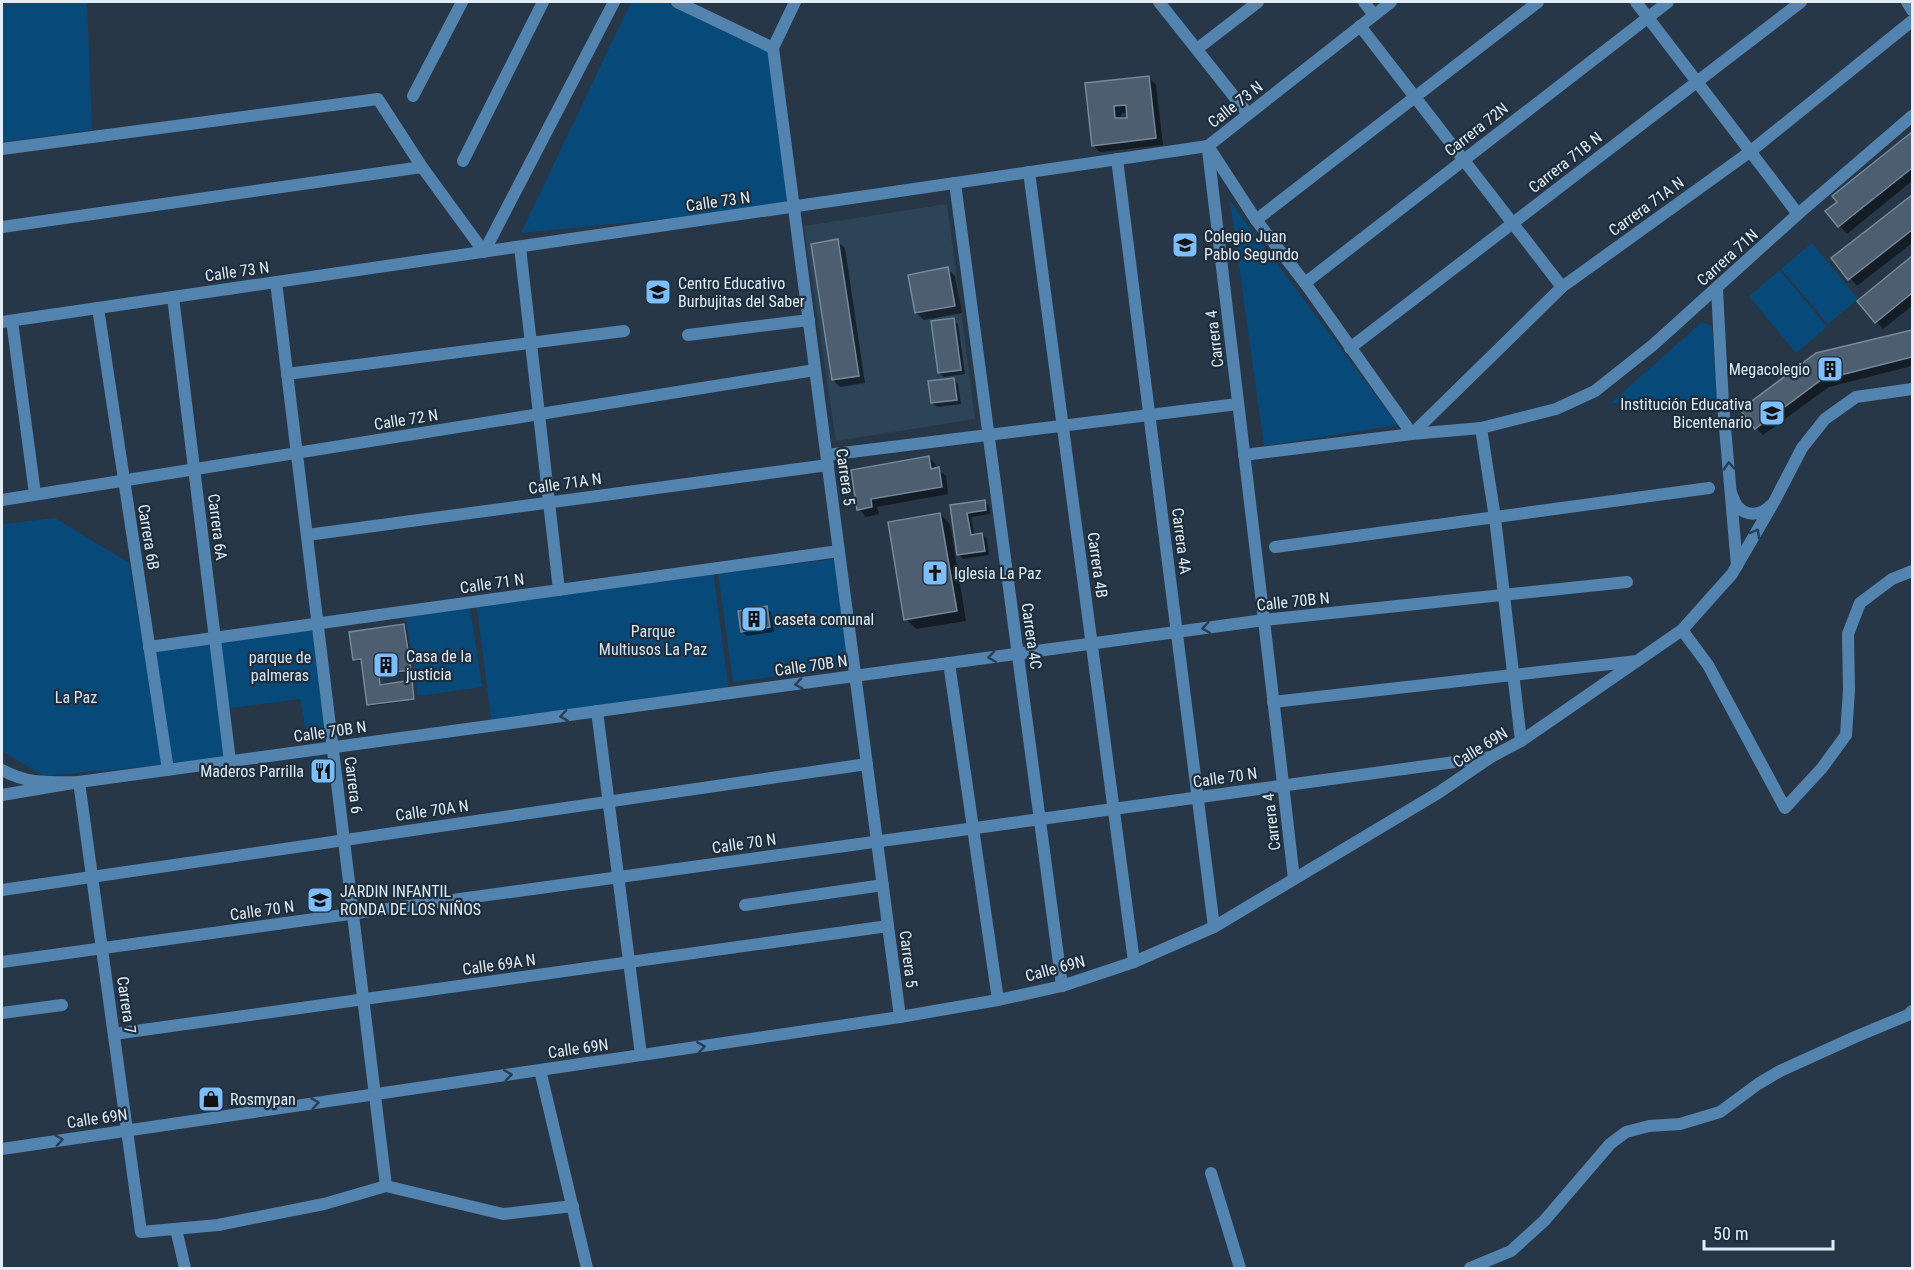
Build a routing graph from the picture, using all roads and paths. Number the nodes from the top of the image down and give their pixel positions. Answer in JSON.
{"nodes":[{"id":1,"x":462,"y":2,"type":"edge"},
{"id":2,"x":543,"y":2,"type":"edge"},
{"id":3,"x":614,"y":2,"type":"edge"},
{"id":4,"x":677,"y":2,"type":"edge"},
{"id":5,"x":795,"y":2,"type":"edge"},
{"id":6,"x":1159,"y":2,"type":"edge"},
{"id":7,"x":1258,"y":2,"type":"edge"},
{"id":8,"x":1364,"y":2,"type":"edge"},
{"id":9,"x":1391,"y":2,"type":"edge"},
{"id":10,"x":1538,"y":2,"type":"edge"},
{"id":11,"x":1636,"y":2,"type":"edge"},
{"id":12,"x":1668,"y":2,"type":"edge"},
{"id":13,"x":1801,"y":2,"type":"edge"},
{"id":14,"x":1907,"y":2,"type":"edge"},
{"id":15,"x":703,"y":7,"type":"edge"},
{"id":16,"x":1912,"y":10,"type":"edge"},
{"id":17,"x":1374,"y":15,"type":"junction"},
{"id":18,"x":1648,"y":17,"type":"junction"},
{"id":19,"x":1912,"y":21,"type":"edge"},
{"id":20,"x":1360,"y":26,"type":"junction"},
{"id":21,"x":773,"y":48,"type":"junction"},
{"id":22,"x":1197,"y":49,"type":"junction"},
{"id":23,"x":1697,"y":81,"type":"junction"},
{"id":24,"x":412,"y":96,"type":"dead end"},
{"id":25,"x":1415,"y":97,"type":"junction"},
{"id":26,"x":1248,"y":114,"type":"junction"},
{"id":27,"x":1912,"y":116,"type":"edge"},
{"id":28,"x":1208,"y":146,"type":"junction"},
{"id":29,"x":2,"y":149,"type":"edge"},
{"id":30,"x":1751,"y":151,"type":"junction"},
{"id":31,"x":1117,"y":159,"type":"junction"},
{"id":32,"x":1463,"y":160,"type":"junction"},
{"id":33,"x":463,"y":161,"type":"dead end"},
{"id":34,"x":422,"y":167,"type":"junction"},
{"id":35,"x":1029,"y":172,"type":"junction"},
{"id":36,"x":955,"y":183,"type":"junction"},
{"id":37,"x":794,"y":206,"type":"junction"},
{"id":38,"x":1798,"y":214,"type":"junction"},
{"id":39,"x":1256,"y":220,"type":"junction"},
{"id":40,"x":1512,"y":223,"type":"junction"},
{"id":41,"x":2,"y":227,"type":"edge"},
{"id":42,"x":520,"y":246,"type":"junction"},
{"id":43,"x":484,"y":252,"type":"junction"},
{"id":44,"x":276,"y":282,"type":"junction"},
{"id":45,"x":1305,"y":283,"type":"junction"},
{"id":46,"x":1562,"y":287,"type":"junction"},
{"id":47,"x":1717,"y":289,"type":"junction"},
{"id":48,"x":173,"y":297,"type":"junction"},
{"id":49,"x":98,"y":308,"type":"junction"},
{"id":50,"x":809,"y":320,"type":"junction"},
{"id":51,"x":7,"y":321,"type":"edge"},
{"id":52,"x":624,"y":331,"type":"dead end"},
{"id":53,"x":688,"y":335,"type":"dead end"},
{"id":54,"x":530,"y":343,"type":"junction"},
{"id":55,"x":1350,"y":348,"type":"junction"},
{"id":56,"x":815,"y":370,"type":"junction"},
{"id":57,"x":287,"y":374,"type":"junction"},
{"id":58,"x":1912,"y":388,"type":"edge"},
{"id":59,"x":1238,"y":404,"type":"junction"},
{"id":60,"x":539,"y":414,"type":"junction"},
{"id":61,"x":1149,"y":415,"type":"junction"},
{"id":62,"x":1063,"y":426,"type":"junction"},
{"id":63,"x":1480,"y":428,"type":"junction"},
{"id":64,"x":1412,"y":434,"type":"junction"},
{"id":65,"x":988,"y":435,"type":"junction"},
{"id":66,"x":297,"y":453,"type":"junction"},
{"id":67,"x":1244,"y":455,"type":"junction"},
{"id":68,"x":827,"y":460,"type":"junction"},
{"id":69,"x":194,"y":469,"type":"junction"},
{"id":70,"x":124,"y":480,"type":"junction"},
{"id":71,"x":1709,"y":488,"type":"dead end"},
{"id":72,"x":1731,"y":493,"type":"junction"},
{"id":73,"x":35,"y":494,"type":"junction"},
{"id":74,"x":2,"y":500,"type":"edge"},
{"id":75,"x":1775,"y":500,"type":"junction"},
{"id":76,"x":549,"y":502,"type":"junction"},
{"id":77,"x":1495,"y":518,"type":"junction"},
{"id":78,"x":307,"y":535,"type":"junction"},
{"id":79,"x":1275,"y":547,"type":"dead end"},
{"id":80,"x":839,"y":551,"type":"junction"},
{"id":81,"x":1737,"y":566,"type":"junction"},
{"id":82,"x":1912,"y":571,"type":"edge"},
{"id":83,"x":1627,"y":582,"type":"dead end"},
{"id":84,"x":559,"y":590,"type":"junction"},
{"id":85,"x":1504,"y":595,"type":"junction"},
{"id":86,"x":1264,"y":620,"type":"junction"},
{"id":87,"x":318,"y":624,"type":"junction"},
{"id":88,"x":1682,"y":630,"type":"junction"},
{"id":89,"x":1176,"y":632,"type":"junction"},
{"id":90,"x":215,"y":638,"type":"junction"},
{"id":91,"x":1092,"y":644,"type":"junction"},
{"id":92,"x":149,"y":647,"type":"junction"},
{"id":93,"x":1017,"y":654,"type":"junction"},
{"id":94,"x":1636,"y":661,"type":"junction"},
{"id":95,"x":949,"y":663,"type":"junction"},
{"id":96,"x":1513,"y":675,"type":"junction"},
{"id":97,"x":856,"y":676,"type":"junction"},
{"id":98,"x":1273,"y":702,"type":"junction"},
{"id":99,"x":597,"y":711,"type":"junction"},
{"id":100,"x":1521,"y":741,"type":"junction"},
{"id":101,"x":333,"y":747,"type":"junction"},
{"id":102,"x":1491,"y":757,"type":"junction"},
{"id":103,"x":230,"y":762,"type":"junction"},
{"id":104,"x":867,"y":764,"type":"junction"},
{"id":105,"x":2,"y":770,"type":"edge"},
{"id":106,"x":168,"y":770,"type":"junction"},
{"id":107,"x":79,"y":782,"type":"junction"},
{"id":108,"x":1283,"y":786,"type":"junction"},
{"id":109,"x":2,"y":795,"type":"edge"},
{"id":110,"x":1197,"y":797,"type":"junction"},
{"id":111,"x":609,"y":801,"type":"junction"},
{"id":112,"x":1114,"y":809,"type":"junction"},
{"id":113,"x":1039,"y":819,"type":"junction"},
{"id":114,"x":973,"y":828,"type":"junction"},
{"id":115,"x":344,"y":840,"type":"junction"},
{"id":116,"x":877,"y":842,"type":"junction"},
{"id":117,"x":92,"y":877,"type":"junction"},
{"id":118,"x":618,"y":877,"type":"junction"},
{"id":119,"x":1294,"y":879,"type":"junction"},
{"id":120,"x":883,"y":885,"type":"junction"},
{"id":121,"x":2,"y":890,"type":"edge"},
{"id":122,"x":745,"y":904,"type":"dead end"},
{"id":123,"x":353,"y":914,"type":"junction"},
{"id":124,"x":888,"y":926,"type":"junction"},
{"id":125,"x":1214,"y":927,"type":"junction"},
{"id":126,"x":102,"y":948,"type":"junction"},
{"id":127,"x":2,"y":962,"type":"edge"},
{"id":128,"x":629,"y":962,"type":"junction"},
{"id":129,"x":1134,"y":962,"type":"junction"},
{"id":130,"x":1062,"y":986,"type":"junction"},
{"id":131,"x":364,"y":999,"type":"junction"},
{"id":132,"x":998,"y":1000,"type":"junction"},
{"id":133,"x":62,"y":1005,"type":"dead end"},
{"id":134,"x":1912,"y":1011,"type":"edge"},
{"id":135,"x":2,"y":1013,"type":"edge"},
{"id":136,"x":900,"y":1017,"type":"junction"},
{"id":137,"x":114,"y":1034,"type":"junction"},
{"id":138,"x":641,"y":1055,"type":"junction"},
{"id":139,"x":540,"y":1070,"type":"junction"},
{"id":140,"x":375,"y":1094,"type":"junction"},
{"id":141,"x":127,"y":1131,"type":"junction"},
{"id":142,"x":2,"y":1149,"type":"edge"},
{"id":143,"x":1211,"y":1173,"type":"dead end"},
{"id":144,"x":386,"y":1186,"type":"junction"},
{"id":145,"x":573,"y":1206,"type":"junction"},
{"id":146,"x":176,"y":1229,"type":"junction"},
{"id":147,"x":185,"y":1269,"type":"edge"},
{"id":148,"x":587,"y":1269,"type":"edge"},
{"id":149,"x":1240,"y":1269,"type":"edge"},
{"id":150,"x":1470,"y":1269,"type":"edge"}],
"edges":[{"from":1,"to":24,"type":"street"},
{"from":2,"to":33,"type":"street"},
{"from":3,"to":43,"type":"street"},
{"from":4,"to":15,"type":"street"},
{"from":5,"to":21,"type":"street"},
{"from":6,"to":22,"type":"street"},
{"from":7,"to":22,"type":"street"},
{"from":8,"to":17,"type":"street"},
{"from":9,"to":17,"type":"street","name":"Calle 73 N"},
{"from":10,"to":25,"type":"street"},
{"from":11,"to":18,"type":"street"},
{"from":12,"to":18,"type":"street","name":"Carrera 72N"},
{"from":13,"to":23,"type":"street","name":"Carrera 71B N"},
{"from":14,"to":16,"type":"street"},
{"from":15,"to":21,"type":"street"},
{"from":17,"to":20,"type":"street","name":"Calle 73 N"},
{"from":18,"to":23,"type":"street"},
{"from":18,"to":32,"type":"street","name":"Carrera 72N"},
{"from":19,"to":30,"type":"street","name":"Carrera 71A N"},
{"from":20,"to":25,"type":"street"},
{"from":20,"to":26,"type":"street","name":"Calle 73 N"},
{"from":21,"to":37,"type":"street","name":"Carrera 5"},
{"from":22,"to":26,"type":"street"},
{"from":23,"to":30,"type":"street"},
{"from":23,"to":40,"type":"street","name":"Carrera 71B N"},
{"from":25,"to":32,"type":"street"},
{"from":25,"to":39,"type":"street"},
{"from":26,"to":28,"type":"street","name":"Calle 73 N"},
{"from":27,"to":38,"type":"street","name":"Carrera 71N"},
{"from":28,"to":31,"type":"street","name":"Calle 73 N"},
{"from":28,"to":39,"type":"street"},
{"from":28,"to":59,"type":"street","name":"Carrera 4"},
{"from":29,"to":34,"type":"street"},
{"from":30,"to":38,"type":"street"},
{"from":30,"to":46,"type":"street","name":"Carrera 71A N"},
{"from":31,"to":35,"type":"street","name":"Calle 73 N"},
{"from":31,"to":61,"type":"street","name":"Carrera 4A"},
{"from":32,"to":40,"type":"street"},
{"from":32,"to":45,"type":"street","name":"Carrera 72N"},
{"from":34,"to":41,"type":"street"},
{"from":34,"to":43,"type":"street"},
{"from":35,"to":36,"type":"street","name":"Calle 73 N"},
{"from":35,"to":62,"type":"street","name":"Carrera 4B"},
{"from":36,"to":37,"type":"street","name":"Calle 73 N"},
{"from":36,"to":65,"type":"street","name":"Carrera 4C"},
{"from":37,"to":42,"type":"street","name":"Calle 73 N"},
{"from":37,"to":50,"type":"street","name":"Carrera 5"},
{"from":38,"to":47,"type":"street","name":"Carrera 71N"},
{"from":39,"to":45,"type":"street"},
{"from":40,"to":46,"type":"street"},
{"from":40,"to":55,"type":"street","name":"Carrera 71B N"},
{"from":42,"to":43,"type":"street","name":"Calle 73 N"},
{"from":42,"to":54,"type":"street"},
{"from":43,"to":44,"type":"street","name":"Calle 73 N"},
{"from":44,"to":48,"type":"street","name":"Calle 73 N"},
{"from":44,"to":57,"type":"street","name":"Carrera 6"},
{"from":45,"to":55,"type":"street"},
{"from":46,"to":64,"type":"street","name":"Carrera 71A N"},
{"from":47,"to":63,"type":"street","name":"Carrera 71N"},
{"from":72,"to":47,"type":"street","one_way":true},
{"from":48,"to":49,"type":"street","name":"Calle 73 N"},
{"from":48,"to":69,"type":"street","name":"Carrera 6A"},
{"from":49,"to":51,"type":"street","name":"Calle 73 N"},
{"from":49,"to":70,"type":"street","name":"Carrera 6B"},
{"from":50,"to":53,"type":"street"},
{"from":50,"to":56,"type":"street","name":"Carrera 5"},
{"from":51,"to":73,"type":"street"},
{"from":52,"to":54,"type":"street"},
{"from":54,"to":57,"type":"street"},
{"from":54,"to":60,"type":"street"},
{"from":55,"to":64,"type":"street"},
{"from":56,"to":60,"type":"street","name":"Calle 72 N"},
{"from":56,"to":68,"type":"street","name":"Carrera 5"},
{"from":57,"to":66,"type":"street","name":"Carrera 6"},
{"from":58,"to":75,"type":"street","name":"Calle 69N"},
{"from":59,"to":61,"type":"street","name":"Calle 71A N"},
{"from":59,"to":67,"type":"street","name":"Carrera 4"},
{"from":60,"to":66,"type":"street","name":"Calle 72 N"},
{"from":60,"to":76,"type":"street"},
{"from":61,"to":62,"type":"street","name":"Calle 71A N"},
{"from":61,"to":89,"type":"street","name":"Carrera 4A"},
{"from":62,"to":65,"type":"street","name":"Calle 71A N"},
{"from":62,"to":91,"type":"street","name":"Carrera 4B"},
{"from":63,"to":64,"type":"street"},
{"from":63,"to":77,"type":"street"},
{"from":64,"to":67,"type":"street"},
{"from":65,"to":68,"type":"street","name":"Calle 71A N"},
{"from":65,"to":93,"type":"street","name":"Carrera 4C"},
{"from":66,"to":69,"type":"street","name":"Calle 72 N"},
{"from":66,"to":78,"type":"street","name":"Carrera 6"},
{"from":67,"to":86,"type":"street","name":"Carrera 4"},
{"from":68,"to":76,"type":"street","name":"Calle 71A N"},
{"from":68,"to":80,"type":"street","name":"Carrera 5"},
{"from":69,"to":70,"type":"street","name":"Calle 72 N"},
{"from":69,"to":90,"type":"street","name":"Carrera 6A"},
{"from":70,"to":73,"type":"street","name":"Calle 72 N"},
{"from":70,"to":92,"type":"street","name":"Carrera 6B"},
{"from":71,"to":77,"type":"street"},
{"from":72,"to":75,"type":"street"},
{"from":72,"to":81,"type":"street"},
{"from":73,"to":74,"type":"street","name":"Calle 72 N"},
{"from":81,"to":75,"type":"street","name":"Calle 69N","one_way":true},
{"from":76,"to":78,"type":"street","name":"Calle 71A N"},
{"from":76,"to":84,"type":"street"},
{"from":77,"to":79,"type":"street"},
{"from":77,"to":85,"type":"street"},
{"from":78,"to":87,"type":"street","name":"Carrera 6"},
{"from":80,"to":84,"type":"street","name":"Calle 71 N"},
{"from":80,"to":97,"type":"street","name":"Carrera 5"},
{"from":81,"to":88,"type":"street","name":"Calle 69N"},
{"from":82,"to":88,"type":"street"},
{"from":83,"to":85,"type":"street","name":"Calle 70B N"},
{"from":84,"to":87,"type":"street","name":"Calle 71 N"},
{"from":85,"to":86,"type":"street","name":"Calle 70B N"},
{"from":85,"to":96,"type":"street"},
{"from":86,"to":89,"type":"street","name":"Calle 70B N","one_way":true},
{"from":86,"to":98,"type":"street","name":"Carrera 4"},
{"from":87,"to":90,"type":"street","name":"Calle 71 N"},
{"from":87,"to":101,"type":"street","name":"Carrera 6"},
{"from":88,"to":94,"type":"street","name":"Calle 69N"},
{"from":89,"to":91,"type":"street","name":"Calle 70B N"},
{"from":89,"to":110,"type":"street","name":"Carrera 4A"},
{"from":90,"to":92,"type":"street","name":"Calle 71 N"},
{"from":90,"to":103,"type":"street","name":"Carrera 6A"},
{"from":91,"to":93,"type":"street","name":"Calle 70B N"},
{"from":91,"to":112,"type":"street","name":"Carrera 4B"},
{"from":92,"to":106,"type":"street","name":"Carrera 6B"},
{"from":93,"to":95,"type":"street","name":"Calle 70B N","one_way":true},
{"from":93,"to":113,"type":"street","name":"Carrera 4C"},
{"from":94,"to":96,"type":"street"},
{"from":94,"to":100,"type":"street","name":"Calle 69N"},
{"from":95,"to":97,"type":"street","name":"Calle 70B N"},
{"from":95,"to":114,"type":"street"},
{"from":96,"to":98,"type":"street"},
{"from":96,"to":100,"type":"street"},
{"from":97,"to":99,"type":"street","name":"Calle 70B N","one_way":true},
{"from":97,"to":104,"type":"street","name":"Carrera 5"},
{"from":98,"to":108,"type":"street","name":"Carrera 4"},
{"from":99,"to":101,"type":"street","name":"Calle 70B N","one_way":true},
{"from":99,"to":111,"type":"street"},
{"from":100,"to":102,"type":"street","name":"Calle 69N"},
{"from":101,"to":103,"type":"street","name":"Calle 70B N"},
{"from":101,"to":115,"type":"street","name":"Carrera 6"},
{"from":102,"to":108,"type":"street","name":"Calle 70 N"},
{"from":102,"to":119,"type":"street","name":"Calle 69N"},
{"from":103,"to":106,"type":"street","name":"Calle 70B N"},
{"from":104,"to":111,"type":"street","name":"Calle 70A N"},
{"from":104,"to":116,"type":"street","name":"Carrera 5"},
{"from":105,"to":107,"type":"street"},
{"from":106,"to":107,"type":"street","name":"Calle 70B N"},
{"from":107,"to":109,"type":"street","name":"Calle 70B N"},
{"from":107,"to":117,"type":"street","name":"Carrera 7"},
{"from":108,"to":110,"type":"street","name":"Calle 70 N"},
{"from":108,"to":119,"type":"street","name":"Carrera 4"},
{"from":110,"to":112,"type":"street","name":"Calle 70 N"},
{"from":110,"to":125,"type":"street","name":"Carrera 4A"},
{"from":111,"to":115,"type":"street","name":"Calle 70A N"},
{"from":111,"to":118,"type":"street"},
{"from":112,"to":113,"type":"street","name":"Calle 70 N"},
{"from":112,"to":129,"type":"street","name":"Carrera 4B"},
{"from":113,"to":114,"type":"street","name":"Calle 70 N"},
{"from":113,"to":130,"type":"street","name":"Carrera 4C"},
{"from":114,"to":116,"type":"street","name":"Calle 70 N"},
{"from":114,"to":132,"type":"street"},
{"from":115,"to":117,"type":"street","name":"Calle 70A N"},
{"from":115,"to":123,"type":"street","name":"Carrera 6"},
{"from":116,"to":118,"type":"street","name":"Calle 70 N"},
{"from":116,"to":120,"type":"street","name":"Carrera 5"},
{"from":117,"to":121,"type":"street","name":"Calle 70A N"},
{"from":117,"to":126,"type":"street","name":"Carrera 7"},
{"from":118,"to":123,"type":"street","name":"Calle 70 N"},
{"from":118,"to":128,"type":"street"},
{"from":119,"to":125,"type":"street","name":"Calle 69N"},
{"from":120,"to":122,"type":"street"},
{"from":120,"to":124,"type":"street","name":"Carrera 5"},
{"from":123,"to":126,"type":"street","name":"Calle 70 N"},
{"from":123,"to":131,"type":"street","name":"Carrera 6"},
{"from":124,"to":128,"type":"street","name":"Calle 69A N"},
{"from":124,"to":136,"type":"street","name":"Carrera 5"},
{"from":125,"to":129,"type":"street","name":"Calle 69N"},
{"from":126,"to":127,"type":"street","name":"Calle 70 N"},
{"from":126,"to":137,"type":"street","name":"Carrera 7"},
{"from":128,"to":131,"type":"street","name":"Calle 69A N"},
{"from":128,"to":138,"type":"street"},
{"from":129,"to":130,"type":"street","name":"Calle 69N"},
{"from":130,"to":132,"type":"street","name":"Calle 69N"},
{"from":131,"to":137,"type":"street","name":"Calle 69A N"},
{"from":131,"to":140,"type":"street","name":"Carrera 6"},
{"from":132,"to":136,"type":"street","name":"Calle 69N"},
{"from":133,"to":135,"type":"street"},
{"from":134,"to":150,"type":"street"},
{"from":138,"to":136,"type":"street","name":"Calle 69N","one_way":true},
{"from":137,"to":141,"type":"street","name":"Carrera 7"},
{"from":138,"to":139,"type":"street","name":"Calle 69N"},
{"from":140,"to":139,"type":"street","name":"Calle 69N","one_way":true},
{"from":139,"to":145,"type":"street"},
{"from":141,"to":140,"type":"street","name":"Calle 69N","one_way":true},
{"from":140,"to":144,"type":"street","name":"Carrera 6"},
{"from":142,"to":141,"type":"street","name":"Calle 69N","one_way":true},
{"from":141,"to":146,"type":"street","name":"Carrera 7"},
{"from":143,"to":149,"type":"street"},
{"from":144,"to":145,"type":"street"},
{"from":144,"to":146,"type":"street"},
{"from":145,"to":148,"type":"street"},
{"from":146,"to":147,"type":"street"}]}
